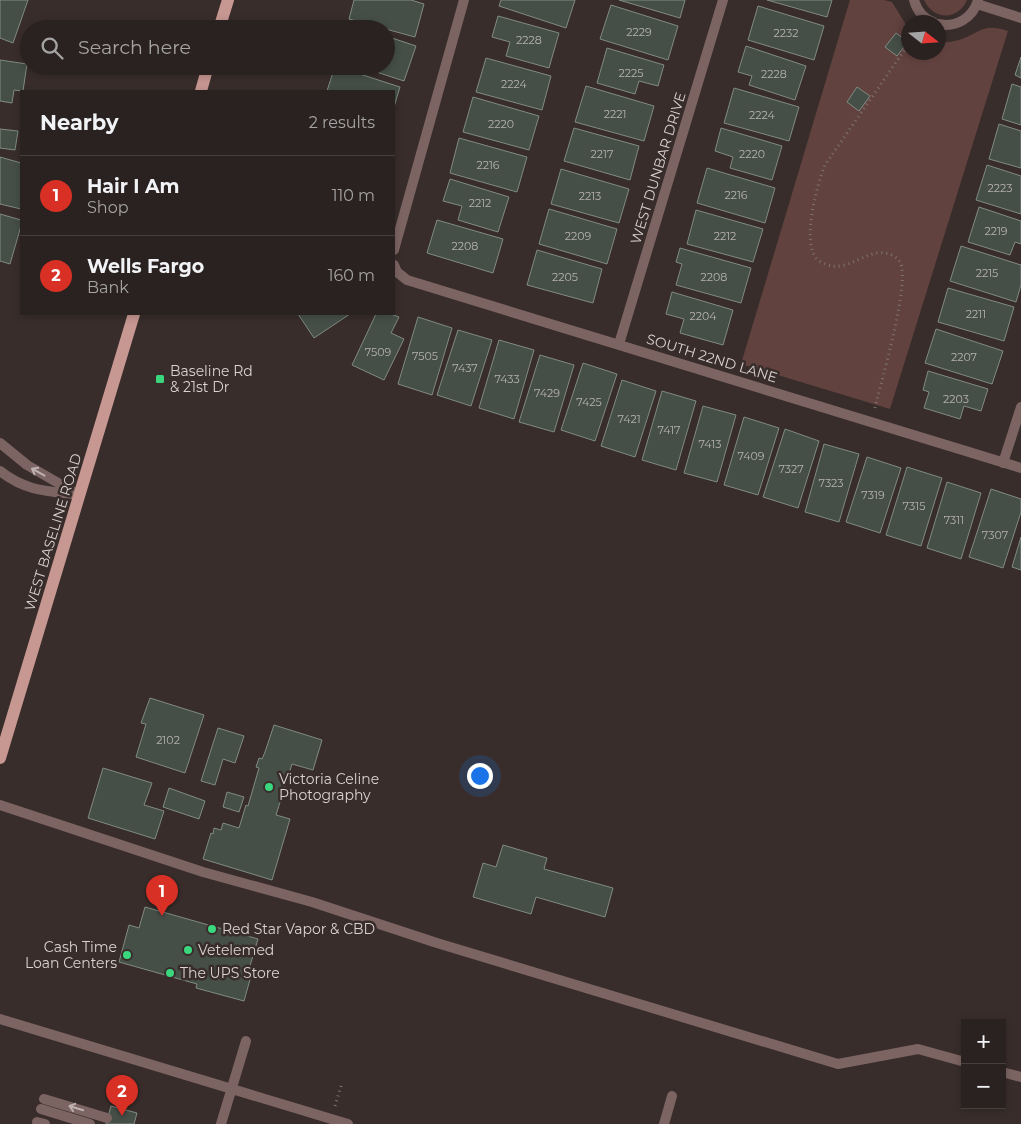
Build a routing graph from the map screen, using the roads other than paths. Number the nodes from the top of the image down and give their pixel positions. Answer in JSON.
{"nodes":[{"id":1,"x":228,"y":0,"type":"edge"},
{"id":2,"x":464,"y":0,"type":"edge"},
{"id":3,"x":723,"y":0,"type":"edge"},
{"id":4,"x":914,"y":0,"type":"edge"},
{"id":5,"x":977,"y":2,"type":"edge"},
{"id":6,"x":921,"y":15,"type":"edge"},
{"id":7,"x":1021,"y":18,"type":"edge"},
{"id":8,"x":222,"y":20,"type":"edge"},
{"id":9,"x":946,"y":25,"type":"edge"},
{"id":10,"x":205,"y":75,"type":"edge"},
{"id":11,"x":201,"y":90,"type":"edge"},
{"id":12,"x":395,"y":246,"type":"edge"},
{"id":13,"x":396,"y":268,"type":"edge"},
{"id":14,"x":134,"y":315,"type":"edge"},
{"id":15,"x":619,"y":344,"type":"junction"},
{"id":16,"x":1021,"y":407,"type":"edge"},
{"id":17,"x":0,"y":443,"type":"edge"},
{"id":18,"x":1003,"y":463,"type":"junction"},
{"id":19,"x":1021,"y":468,"type":"edge"},
{"id":20,"x":0,"y":472,"type":"edge"},
{"id":21,"x":79,"y":495,"type":"junction"},
{"id":22,"x":0,"y":758,"type":"edge"},
{"id":23,"x":0,"y":804,"type":"edge"},
{"id":24,"x":0,"y":1019,"type":"edge"},
{"id":25,"x":246,"y":1041,"type":"dead end"},
{"id":26,"x":961,"y":1061,"type":"edge"},
{"id":27,"x":1006,"y":1073,"type":"edge"},
{"id":28,"x":1021,"y":1077,"type":"edge"},
{"id":29,"x":232,"y":1089,"type":"junction"},
{"id":30,"x":672,"y":1096,"type":"dead end"},
{"id":31,"x":107,"y":1118,"type":"dead end"},
{"id":32,"x":90,"y":1124,"type":"edge"},
{"id":33,"x":221,"y":1124,"type":"edge"},
{"id":34,"x":348,"y":1124,"type":"edge"},
{"id":35,"x":664,"y":1124,"type":"edge"}],
"edges":[{"from":1,"to":8,"type":"main road"},
{"from":2,"to":12,"type":"street"},
{"from":3,"to":15,"type":"street","name":"WEST DUNBAR DRIVE"},
{"from":4,"to":6,"type":"street"},
{"from":5,"to":7,"type":"street"},
{"from":5,"to":9,"type":"street"},
{"from":10,"to":11,"type":"main road"},
{"from":13,"to":15,"type":"street","name":"SOUTH 22ND LANE"},
{"from":14,"to":21,"type":"main road","name":"WEST BASELINE ROAD"},
{"from":15,"to":18,"type":"street","name":"SOUTH 22ND LANE"},
{"from":16,"to":18,"type":"street"},
{"from":21,"to":17,"type":"street","one_way":true},
{"from":18,"to":19,"type":"street","name":"SOUTH 22ND LANE"},
{"from":20,"to":21,"type":"street"},
{"from":21,"to":22,"type":"main road","name":"WEST BASELINE ROAD"},
{"from":23,"to":26,"type":"street"},
{"from":24,"to":29,"type":"street"},
{"from":25,"to":29,"type":"street"},
{"from":27,"to":28,"type":"street"},
{"from":29,"to":33,"type":"street"},
{"from":29,"to":34,"type":"street"},
{"from":30,"to":35,"type":"street"},
{"from":31,"to":32,"type":"street","one_way":true}]}
